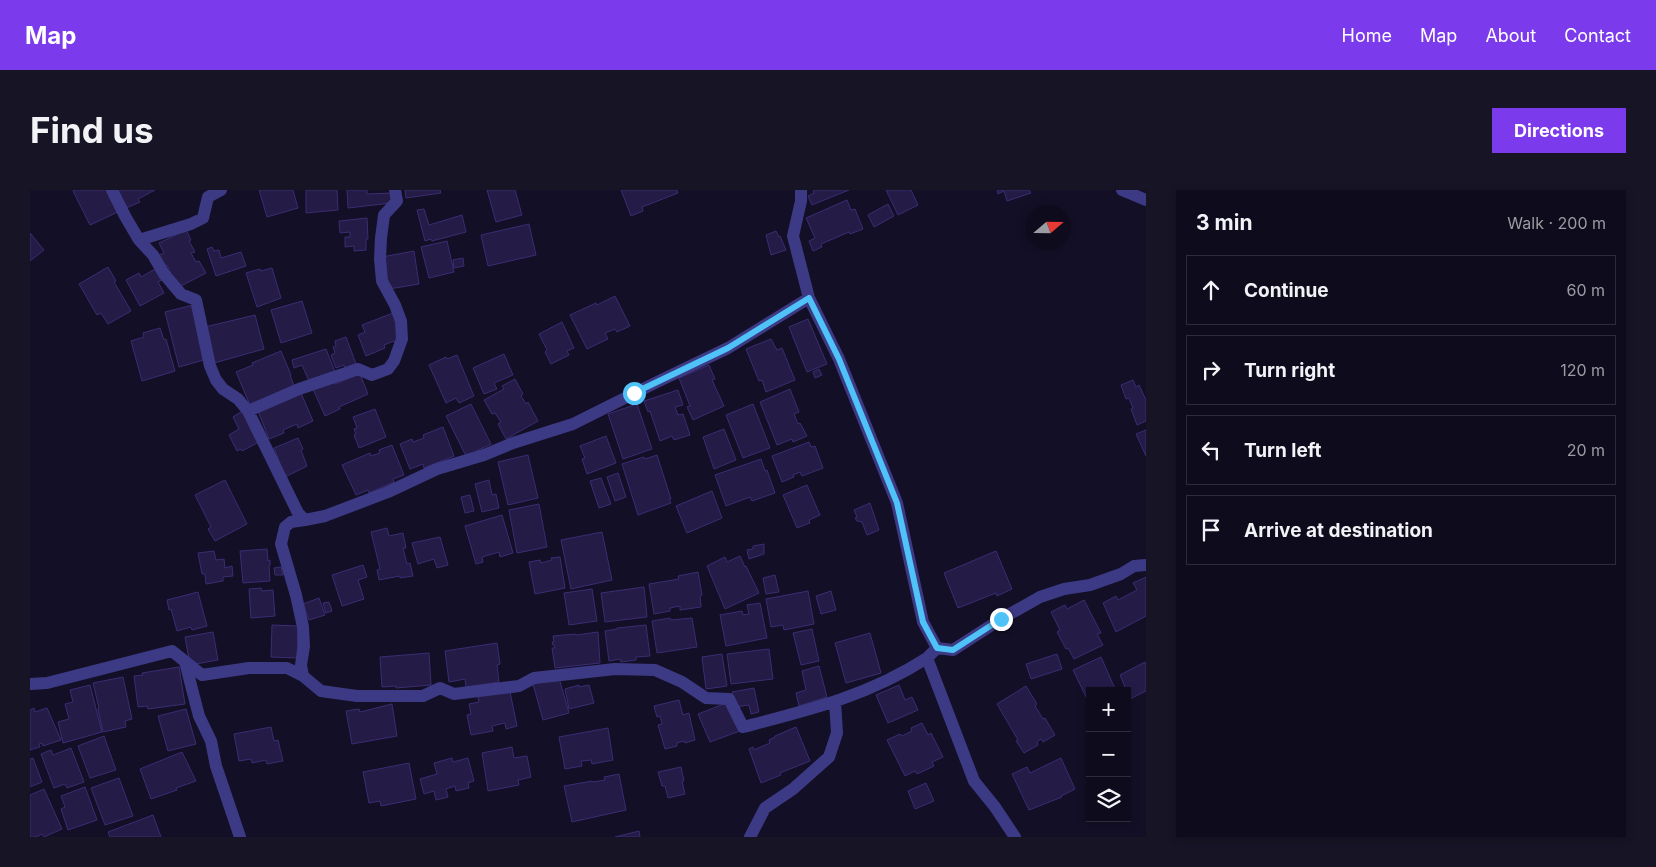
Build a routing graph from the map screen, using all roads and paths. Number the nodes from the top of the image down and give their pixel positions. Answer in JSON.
{"nodes":[{"id":1,"x":112,"y":190,"type":"edge"},
{"id":2,"x":222,"y":190,"type":"edge"},
{"id":3,"x":395,"y":190,"type":"edge"},
{"id":4,"x":801,"y":190,"type":"edge"},
{"id":5,"x":1122,"y":190,"type":"edge"},
{"id":6,"x":1146,"y":200,"type":"edge"},
{"id":7,"x":139,"y":240,"type":"junction"},
{"id":8,"x":809,"y":298,"type":"junction"},
{"id":9,"x":248,"y":411,"type":"junction"},
{"id":10,"x":305,"y":520,"type":"junction"},
{"id":11,"x":1146,"y":565,"type":"edge"},
{"id":12,"x":937,"y":648,"type":"junction"},
{"id":13,"x":927,"y":658,"type":"junction"},
{"id":14,"x":185,"y":662,"type":"junction"},
{"id":15,"x":304,"y":676,"type":"junction"},
{"id":16,"x":30,"y":684,"type":"edge"},
{"id":17,"x":835,"y":702,"type":"junction"},
{"id":18,"x":240,"y":837,"type":"edge"},
{"id":19,"x":750,"y":837,"type":"edge"},
{"id":20,"x":1015,"y":837,"type":"edge"}],
"edges":[{"from":1,"to":7,"type":"street"},
{"from":2,"to":7,"type":"street"},
{"from":3,"to":9,"type":"street"},
{"from":4,"to":8,"type":"street"},
{"from":5,"to":6,"type":"street"},
{"from":7,"to":9,"type":"street"},
{"from":8,"to":10,"type":"street"},
{"from":8,"to":12,"type":"street"},
{"from":9,"to":10,"type":"street"},
{"from":10,"to":15,"type":"street"},
{"from":11,"to":12,"type":"street"},
{"from":12,"to":13,"type":"street"},
{"from":13,"to":17,"type":"street"},
{"from":13,"to":20,"type":"street"},
{"from":14,"to":15,"type":"street"},
{"from":14,"to":16,"type":"street"},
{"from":14,"to":18,"type":"street"},
{"from":15,"to":17,"type":"street"},
{"from":17,"to":19,"type":"street"}]}
